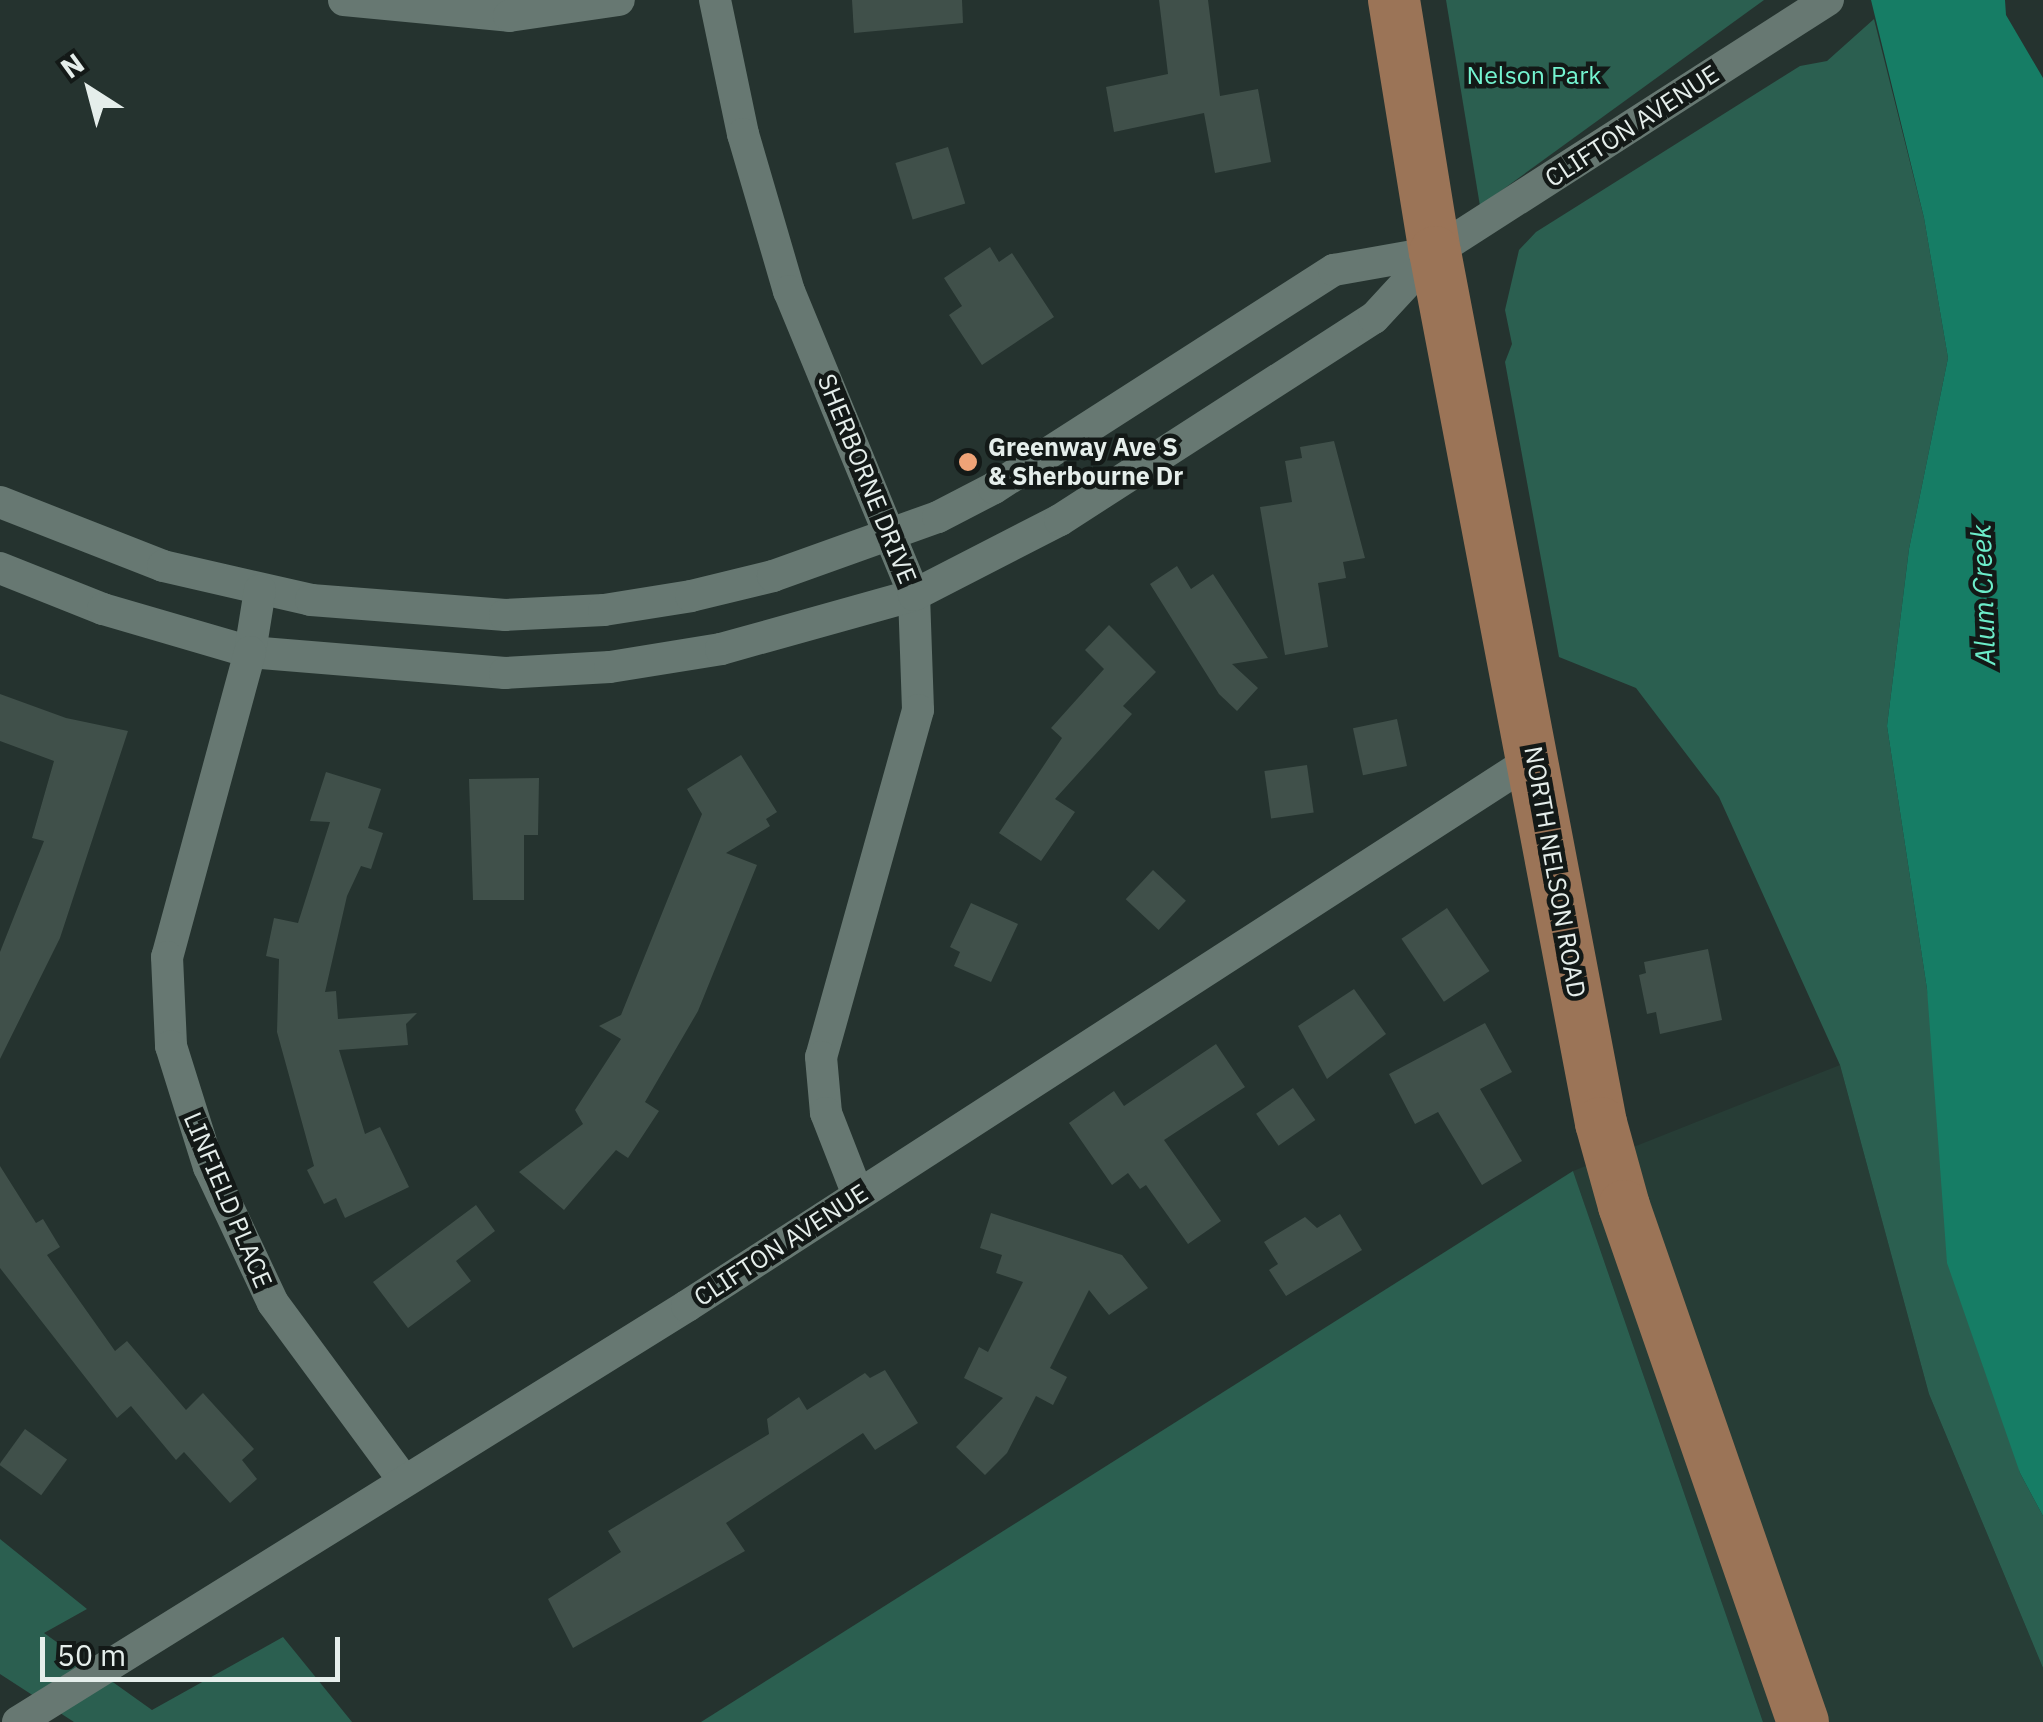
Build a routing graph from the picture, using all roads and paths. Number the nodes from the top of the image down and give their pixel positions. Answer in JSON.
{"nodes":[{"id":1,"x":344,"y":0,"type":"edge"},
{"id":2,"x":619,"y":0,"type":"edge"},
{"id":3,"x":714,"y":0,"type":"edge"},
{"id":4,"x":1394,"y":0,"type":"edge"},
{"id":5,"x":1816,"y":8,"type":"edge"},
{"id":6,"x":1435,"y":252,"type":"junction"},
{"id":7,"x":0,"y":502,"type":"edge"},
{"id":8,"x":891,"y":536,"type":"junction"},
{"id":9,"x":0,"y":568,"type":"edge"},
{"id":10,"x":260,"y":590,"type":"junction"},
{"id":11,"x":914,"y":595,"type":"junction"},
{"id":12,"x":250,"y":652,"type":"junction"},
{"id":13,"x":1536,"y":757,"type":"junction"},
{"id":14,"x":858,"y":1195,"type":"junction"},
{"id":15,"x":404,"y":1481,"type":"junction"},
{"id":16,"x":18,"y":1722,"type":"edge"},
{"id":17,"x":1803,"y":1722,"type":"edge"}],
"edges":[{"from":1,"to":2,"type":"street"},
{"from":3,"to":8,"type":"street","name":"SHERBORNE DRIVE"},
{"from":4,"to":6,"type":"main road","name":"NORTH NELSON ROAD"},
{"from":5,"to":6,"type":"street","name":"CLIFTON AVENUE"},
{"from":6,"to":8,"type":"street"},
{"from":6,"to":11,"type":"street"},
{"from":6,"to":13,"type":"main road","name":"NORTH NELSON ROAD"},
{"from":7,"to":10,"type":"street"},
{"from":8,"to":10,"type":"street"},
{"from":8,"to":11,"type":"street","name":"SHERBORNE DRIVE"},
{"from":9,"to":12,"type":"street"},
{"from":10,"to":12,"type":"street","name":"LINFIELD PLACE"},
{"from":11,"to":12,"type":"street"},
{"from":11,"to":14,"type":"street","name":"SHERBORNE DRIVE"},
{"from":12,"to":15,"type":"street","name":"LINFIELD PLACE"},
{"from":13,"to":14,"type":"street","name":"CLIFTON AVENUE"},
{"from":13,"to":17,"type":"main road","name":"NORTH NELSON ROAD"},
{"from":14,"to":15,"type":"street","name":"CLIFTON AVENUE"},
{"from":15,"to":16,"type":"street","name":"CLIFTON AVENUE"}]}
